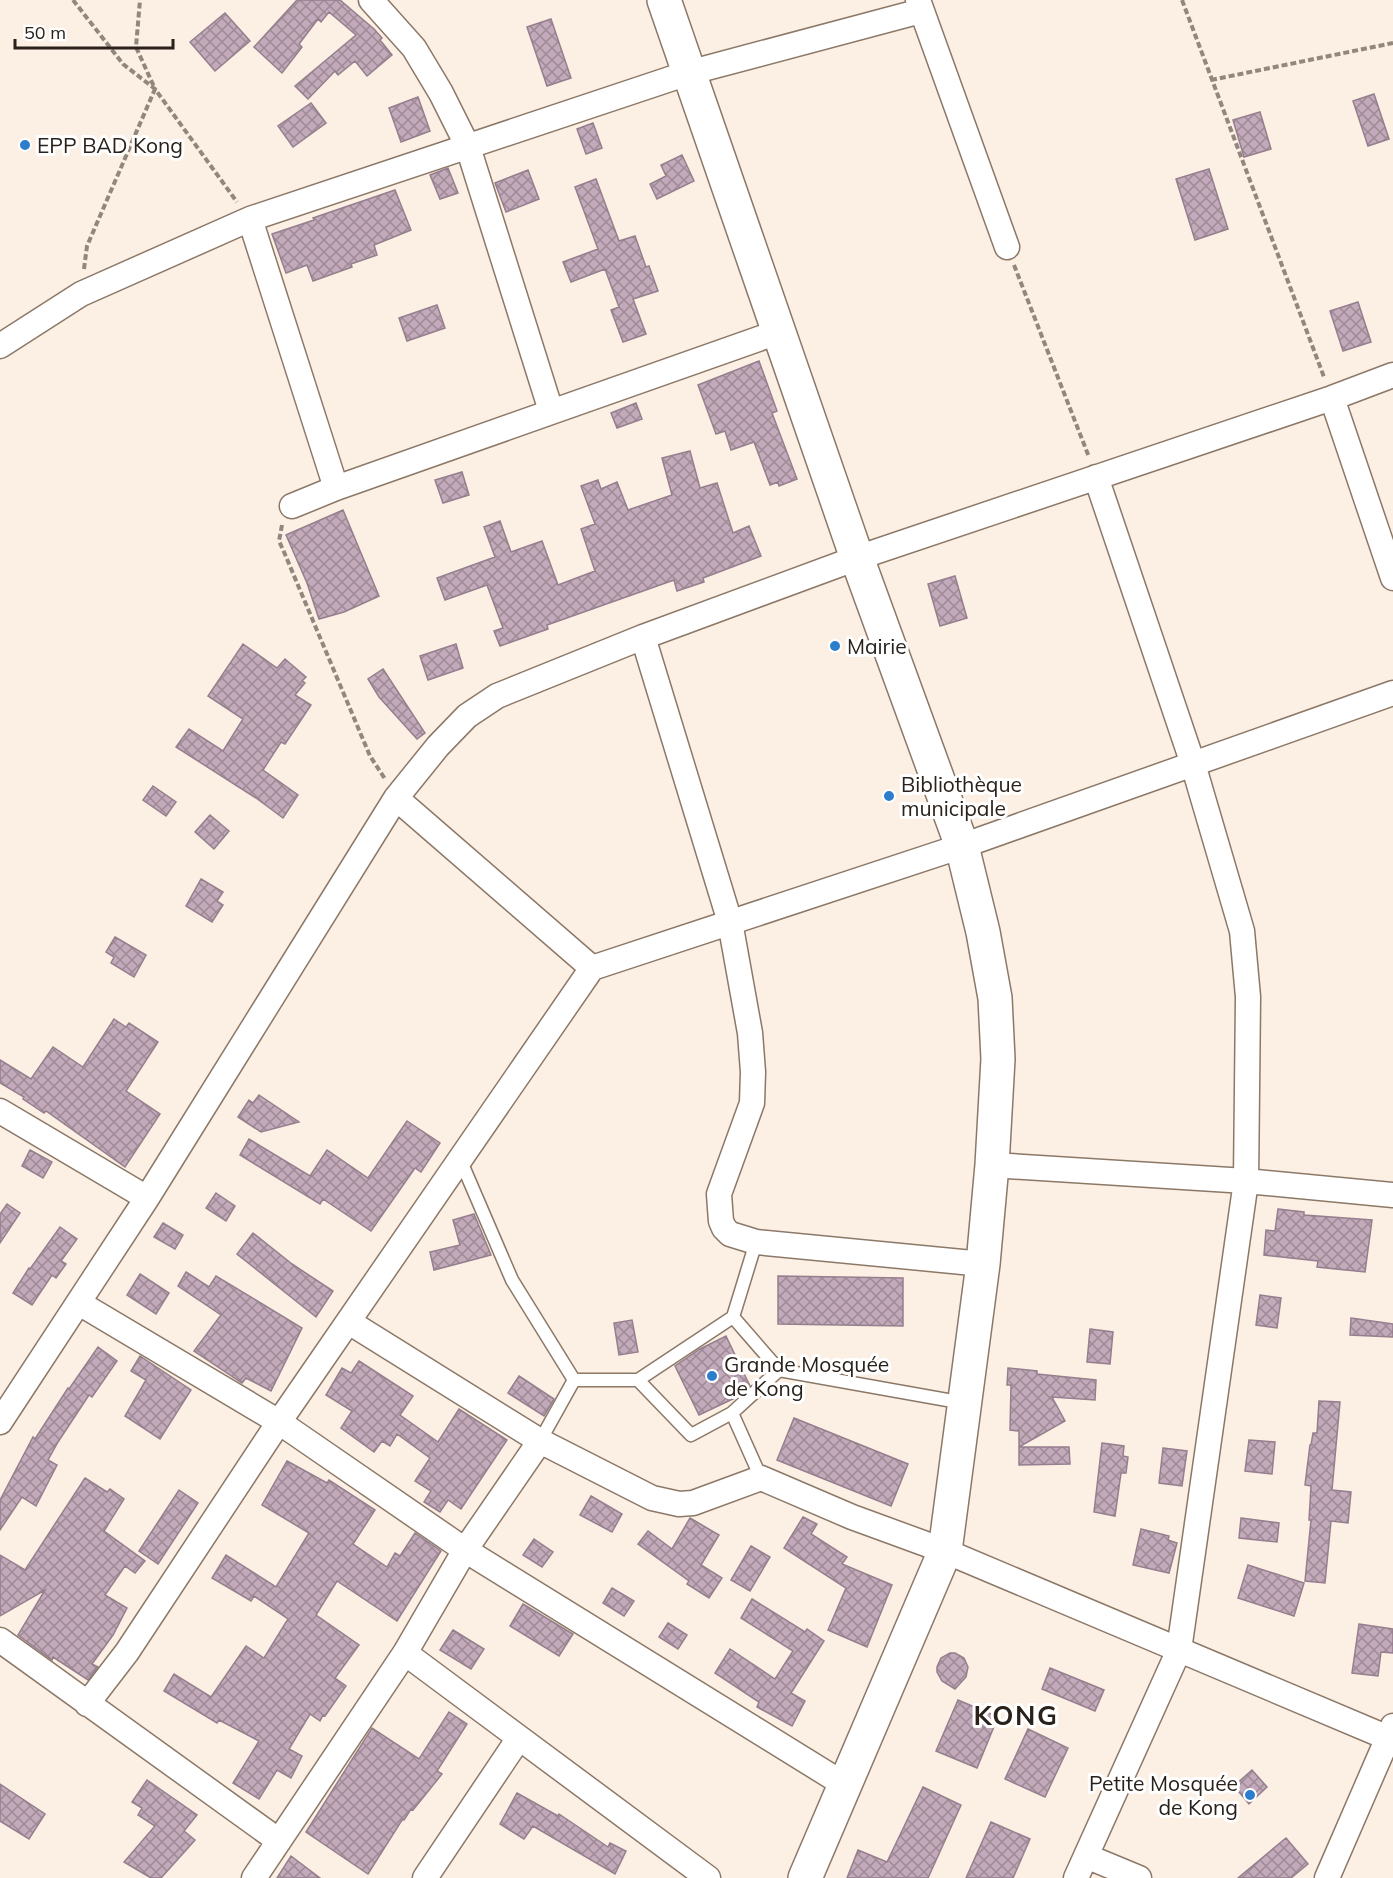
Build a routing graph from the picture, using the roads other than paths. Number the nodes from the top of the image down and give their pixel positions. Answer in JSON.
{"nodes":[{"id":1,"x":371,"y":0,"type":"edge"},
{"id":2,"x":663,"y":0,"type":"edge"},
{"id":3,"x":919,"y":6,"type":"edge"},
{"id":4,"x":688,"y":73,"type":"junction"},
{"id":5,"x":468,"y":147,"type":"junction"},
{"id":6,"x":250,"y":219,"type":"junction"},
{"id":7,"x":1007,"y":247,"type":"road end"},
{"id":8,"x":778,"y":332,"type":"junction"},
{"id":9,"x":0,"y":346,"type":"edge"},
{"id":10,"x":1393,"y":375,"type":"edge"},
{"id":11,"x":1332,"y":398,"type":"junction"},
{"id":12,"x":551,"y":411,"type":"junction"},
{"id":13,"x":1096,"y":477,"type":"junction"},
{"id":14,"x":336,"y":488,"type":"junction"},
{"id":15,"x":292,"y":506,"type":"road end"},
{"id":16,"x":857,"y":558,"type":"junction"},
{"id":17,"x":1393,"y":578,"type":"edge"},
{"id":18,"x":644,"y":637,"type":"junction"},
{"id":19,"x":1393,"y":693,"type":"edge"},
{"id":20,"x":1193,"y":764,"type":"junction"},
{"id":21,"x":396,"y":798,"type":"junction"},
{"id":22,"x":962,"y":846,"type":"junction"},
{"id":23,"x":730,"y":922,"type":"junction"},
{"id":24,"x":592,"y":968,"type":"junction"},
{"id":25,"x":0,"y":1111,"type":"edge"},
{"id":26,"x":460,"y":1159,"type":"junction"},
{"id":27,"x":992,"y":1165,"type":"junction"},
{"id":28,"x":1246,"y":1181,"type":"junction"},
{"id":29,"x":1393,"y":1195,"type":"edge"},
{"id":30,"x":147,"y":1198,"type":"junction"},
{"id":31,"x":756,"y":1242,"type":"junction"},
{"id":32,"x":983,"y":1264,"type":"junction"},
{"id":33,"x":80,"y":1303,"type":"junction"},
{"id":34,"x":733,"y":1317,"type":"junction"},
{"id":35,"x":349,"y":1322,"type":"junction"},
{"id":36,"x":779,"y":1370,"type":"junction"},
{"id":37,"x":574,"y":1380,"type":"junction"},
{"id":38,"x":638,"y":1380,"type":"junction"},
{"id":39,"x":8,"y":1390,"type":"edge"},
{"id":40,"x":965,"y":1403,"type":"junction"},
{"id":41,"x":732,"y":1413,"type":"junction"},
{"id":42,"x":0,"y":1422,"type":"edge"},
{"id":43,"x":279,"y":1422,"type":"junction"},
{"id":44,"x":540,"y":1441,"type":"junction"},
{"id":45,"x":761,"y":1478,"type":"junction"},
{"id":46,"x":465,"y":1550,"type":"junction"},
{"id":47,"x":945,"y":1551,"type":"junction"},
{"id":48,"x":0,"y":1640,"type":"edge"},
{"id":49,"x":1179,"y":1650,"type":"junction"},
{"id":50,"x":405,"y":1653,"type":"junction"},
{"id":51,"x":87,"y":1704,"type":"junction"},
{"id":52,"x":1391,"y":1735,"type":"edge"},
{"id":53,"x":519,"y":1738,"type":"junction"},
{"id":54,"x":845,"y":1785,"type":"junction"},
{"id":55,"x":279,"y":1841,"type":"junction"},
{"id":56,"x":1086,"y":1856,"type":"junction"},
{"id":57,"x":254,"y":1878,"type":"edge"},
{"id":58,"x":425,"y":1878,"type":"edge"},
{"id":59,"x":708,"y":1878,"type":"edge"},
{"id":60,"x":806,"y":1878,"type":"edge"},
{"id":61,"x":1076,"y":1878,"type":"edge"},
{"id":62,"x":1139,"y":1878,"type":"edge"},
{"id":63,"x":1327,"y":1878,"type":"edge"}],
"edges":[{"from":1,"to":5,"type":"street"},
{"from":2,"to":4,"type":"main road"},
{"from":3,"to":4,"type":"street"},
{"from":3,"to":7,"type":"street"},
{"from":4,"to":5,"type":"street"},
{"from":4,"to":8,"type":"main road"},
{"from":5,"to":6,"type":"street"},
{"from":5,"to":12,"type":"street"},
{"from":6,"to":9,"type":"street"},
{"from":6,"to":14,"type":"street"},
{"from":8,"to":12,"type":"street"},
{"from":8,"to":16,"type":"main road"},
{"from":10,"to":11,"type":"street"},
{"from":11,"to":13,"type":"street"},
{"from":11,"to":17,"type":"street"},
{"from":12,"to":14,"type":"street"},
{"from":13,"to":16,"type":"street"},
{"from":13,"to":20,"type":"street"},
{"from":14,"to":15,"type":"street"},
{"from":16,"to":18,"type":"street"},
{"from":16,"to":22,"type":"main road"},
{"from":18,"to":21,"type":"street"},
{"from":18,"to":23,"type":"street"},
{"from":19,"to":20,"type":"street"},
{"from":20,"to":22,"type":"street"},
{"from":20,"to":28,"type":"street"},
{"from":21,"to":24,"type":"street"},
{"from":21,"to":30,"type":"street"},
{"from":22,"to":23,"type":"street"},
{"from":22,"to":27,"type":"main road"},
{"from":23,"to":24,"type":"street"},
{"from":23,"to":31,"type":"street"},
{"from":24,"to":26,"type":"street"},
{"from":25,"to":30,"type":"street"},
{"from":26,"to":35,"type":"street"},
{"from":26,"to":37,"type":"lane"},
{"from":27,"to":28,"type":"street"},
{"from":27,"to":32,"type":"main road"},
{"from":28,"to":29,"type":"street"},
{"from":28,"to":49,"type":"street"},
{"from":30,"to":33,"type":"street"},
{"from":31,"to":32,"type":"street"},
{"from":31,"to":34,"type":"lane"},
{"from":32,"to":40,"type":"main road"},
{"from":33,"to":39,"type":"street"},
{"from":33,"to":43,"type":"street"},
{"from":34,"to":36,"type":"lane"},
{"from":34,"to":38,"type":"lane"},
{"from":35,"to":43,"type":"street"},
{"from":35,"to":44,"type":"street"},
{"from":36,"to":40,"type":"lane"},
{"from":36,"to":41,"type":"lane"},
{"from":37,"to":38,"type":"lane"},
{"from":37,"to":44,"type":"lane"},
{"from":38,"to":41,"type":"lane"},
{"from":39,"to":42,"type":"street"},
{"from":40,"to":47,"type":"main road"},
{"from":41,"to":45,"type":"lane"},
{"from":43,"to":46,"type":"street"},
{"from":43,"to":51,"type":"street"},
{"from":44,"to":45,"type":"street"},
{"from":44,"to":46,"type":"street"},
{"from":45,"to":47,"type":"street"},
{"from":46,"to":50,"type":"street"},
{"from":46,"to":54,"type":"street"},
{"from":47,"to":49,"type":"street"},
{"from":47,"to":54,"type":"main road"},
{"from":48,"to":51,"type":"street"},
{"from":49,"to":52,"type":"street"},
{"from":49,"to":56,"type":"street"},
{"from":50,"to":53,"type":"street"},
{"from":50,"to":55,"type":"street"},
{"from":51,"to":55,"type":"street"},
{"from":52,"to":63,"type":"street"},
{"from":53,"to":58,"type":"street"},
{"from":53,"to":59,"type":"street"},
{"from":54,"to":60,"type":"main road"},
{"from":55,"to":57,"type":"street"},
{"from":56,"to":61,"type":"street"},
{"from":56,"to":62,"type":"street"}]}
